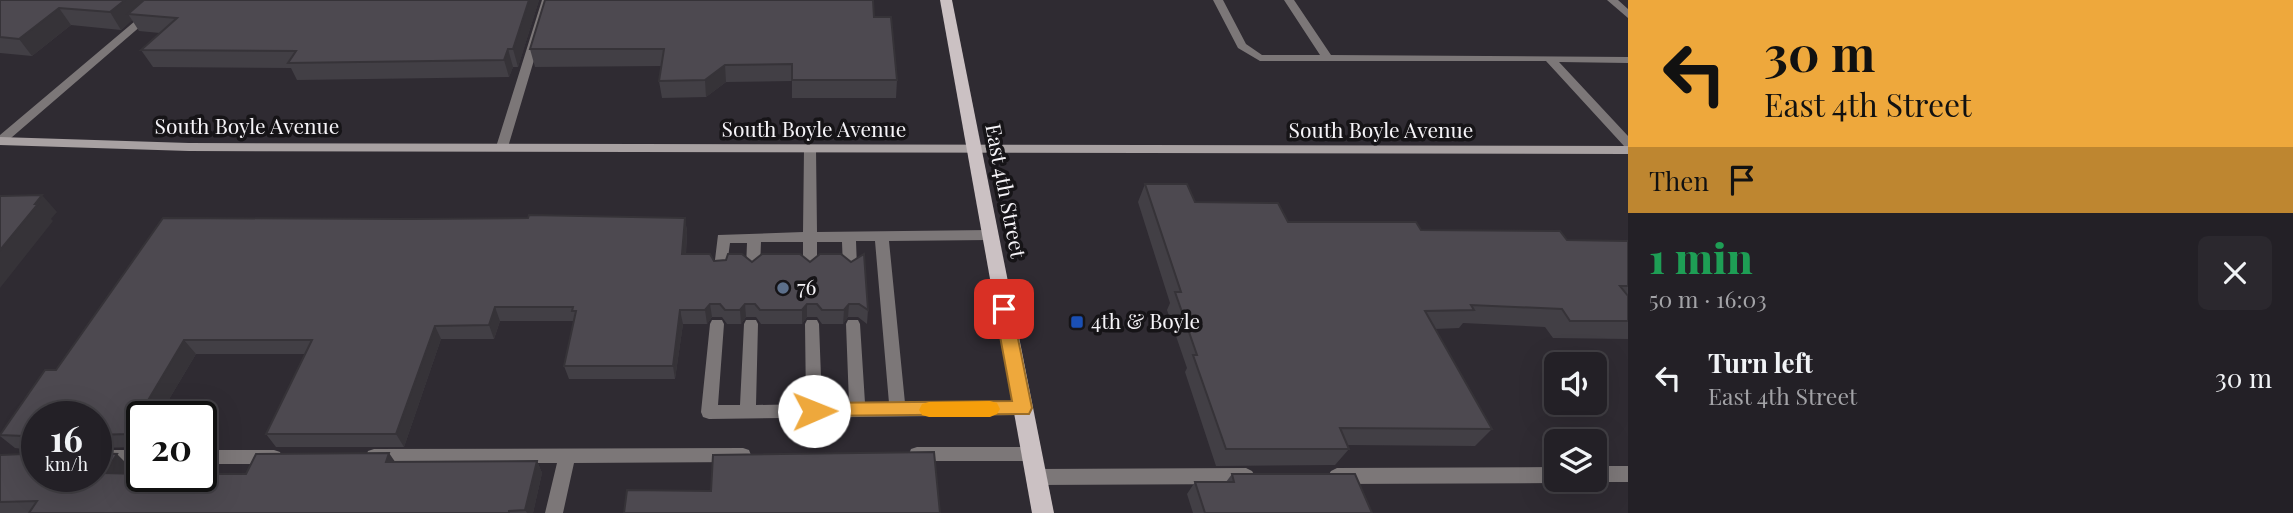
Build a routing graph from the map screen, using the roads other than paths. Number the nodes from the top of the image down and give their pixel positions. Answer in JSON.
{"nodes":[{"id":1,"x":166,"y":0,"type":"edge"},
{"id":2,"x":547,"y":0,"type":"edge"},
{"id":3,"x":946,"y":0,"type":"edge"},
{"id":4,"x":1218,"y":0,"type":"edge"},
{"id":5,"x":1289,"y":0,"type":"edge"},
{"id":6,"x":1612,"y":0,"type":"edge"},
{"id":7,"x":1628,"y":15,"type":"edge"},
{"id":8,"x":1327,"y":57,"type":"junction"},
{"id":9,"x":1549,"y":58,"type":"junction"},
{"id":10,"x":1628,"y":60,"type":"edge"},
{"id":11,"x":0,"y":141,"type":"edge"},
{"id":12,"x":1628,"y":144,"type":"edge"},
{"id":13,"x":502,"y":147,"type":"junction"},
{"id":14,"x":810,"y":149,"type":"junction"},
{"id":15,"x":974,"y":150,"type":"junction"},
{"id":16,"x":1628,"y":150,"type":"edge"},
{"id":17,"x":989,"y":235,"type":"junction"},
{"id":18,"x":809,"y":237,"type":"junction"},
{"id":19,"x":849,"y":237,"type":"junction"},
{"id":20,"x":882,"y":237,"type":"junction"},
{"id":21,"x":754,"y":238,"type":"junction"},
{"id":22,"x":721,"y":268,"type":"edge"},
{"id":23,"x":753,"y":268,"type":"edge"},
{"id":24,"x":810,"y":268,"type":"edge"},
{"id":25,"x":850,"y":268,"type":"edge"},
{"id":26,"x":717,"y":324,"type":"edge"},
{"id":27,"x":751,"y":324,"type":"edge"},
{"id":28,"x":812,"y":324,"type":"edge"},
{"id":29,"x":853,"y":324,"type":"edge"},
{"id":30,"x":1023,"y":408,"type":"junction"},
{"id":31,"x":857,"y":410,"type":"junction"},
{"id":32,"x":898,"y":410,"type":"junction"},
{"id":33,"x":748,"y":411,"type":"junction"},
{"id":34,"x":814,"y":411,"type":"junction"},
{"id":35,"x":906,"y":454,"type":"edge"},
{"id":36,"x":1031,"y":454,"type":"junction"},
{"id":37,"x":757,"y":455,"type":"edge"},
{"id":38,"x":567,"y":456,"type":"junction"},
{"id":39,"x":217,"y":457,"type":"edge"},
{"id":40,"x":296,"y":457,"type":"edge"},
{"id":41,"x":350,"y":457,"type":"edge"},
{"id":42,"x":1607,"y":474,"type":"edge"},
{"id":43,"x":1628,"y":474,"type":"edge"},
{"id":44,"x":1544,"y":475,"type":"edge"},
{"id":45,"x":1268,"y":476,"type":"edge"},
{"id":46,"x":1323,"y":476,"type":"edge"},
{"id":47,"x":1036,"y":477,"type":"junction"},
{"id":48,"x":554,"y":513,"type":"edge"},
{"id":49,"x":1043,"y":513,"type":"edge"}],
"edges":[{"from":1,"to":11,"type":"lane"},
{"from":2,"to":13,"type":"lane"},
{"from":3,"to":15,"type":"main road","name":"East 4th Street"},
{"from":4,"to":8,"type":"lane"},
{"from":5,"to":8,"type":"lane"},
{"from":6,"to":7,"type":"lane"},
{"from":8,"to":9,"type":"lane"},
{"from":9,"to":10,"type":"lane"},
{"from":9,"to":12,"type":"lane"},
{"from":11,"to":13,"type":"main road","name":"South Boyle Avenue"},
{"from":13,"to":14,"type":"main road","name":"South Boyle Avenue"},
{"from":14,"to":15,"type":"main road","name":"South Boyle Avenue"},
{"from":14,"to":18,"type":"lane"},
{"from":15,"to":16,"type":"main road","name":"South Boyle Avenue"},
{"from":15,"to":17,"type":"main road","name":"East 4th Street"},
{"from":17,"to":20,"type":"lane"},
{"from":17,"to":30,"type":"main road","name":"East 4th Street"},
{"from":18,"to":19,"type":"lane"},
{"from":18,"to":21,"type":"lane"},
{"from":18,"to":24,"type":"lane"},
{"from":19,"to":20,"type":"lane"},
{"from":19,"to":25,"type":"lane"},
{"from":20,"to":32,"type":"lane"},
{"from":21,"to":22,"type":"lane"},
{"from":21,"to":23,"type":"lane"},
{"from":26,"to":33,"type":"lane"},
{"from":27,"to":33,"type":"lane"},
{"from":28,"to":34,"type":"lane"},
{"from":29,"to":31,"type":"lane"},
{"from":30,"to":32,"type":"lane"},
{"from":30,"to":36,"type":"main road","name":"East 4th Street"},
{"from":31,"to":32,"type":"lane"},
{"from":31,"to":34,"type":"lane"},
{"from":33,"to":34,"type":"lane"},
{"from":35,"to":36,"type":"lane"},
{"from":36,"to":47,"type":"main road","name":"East 4th Street"},
{"from":37,"to":38,"type":"lane"},
{"from":38,"to":41,"type":"lane"},
{"from":38,"to":48,"type":"lane"},
{"from":39,"to":40,"type":"lane"},
{"from":42,"to":43,"type":"lane"},
{"from":44,"to":46,"type":"lane"},
{"from":45,"to":47,"type":"lane"},
{"from":47,"to":49,"type":"main road","name":"East 4th Street"}]}
